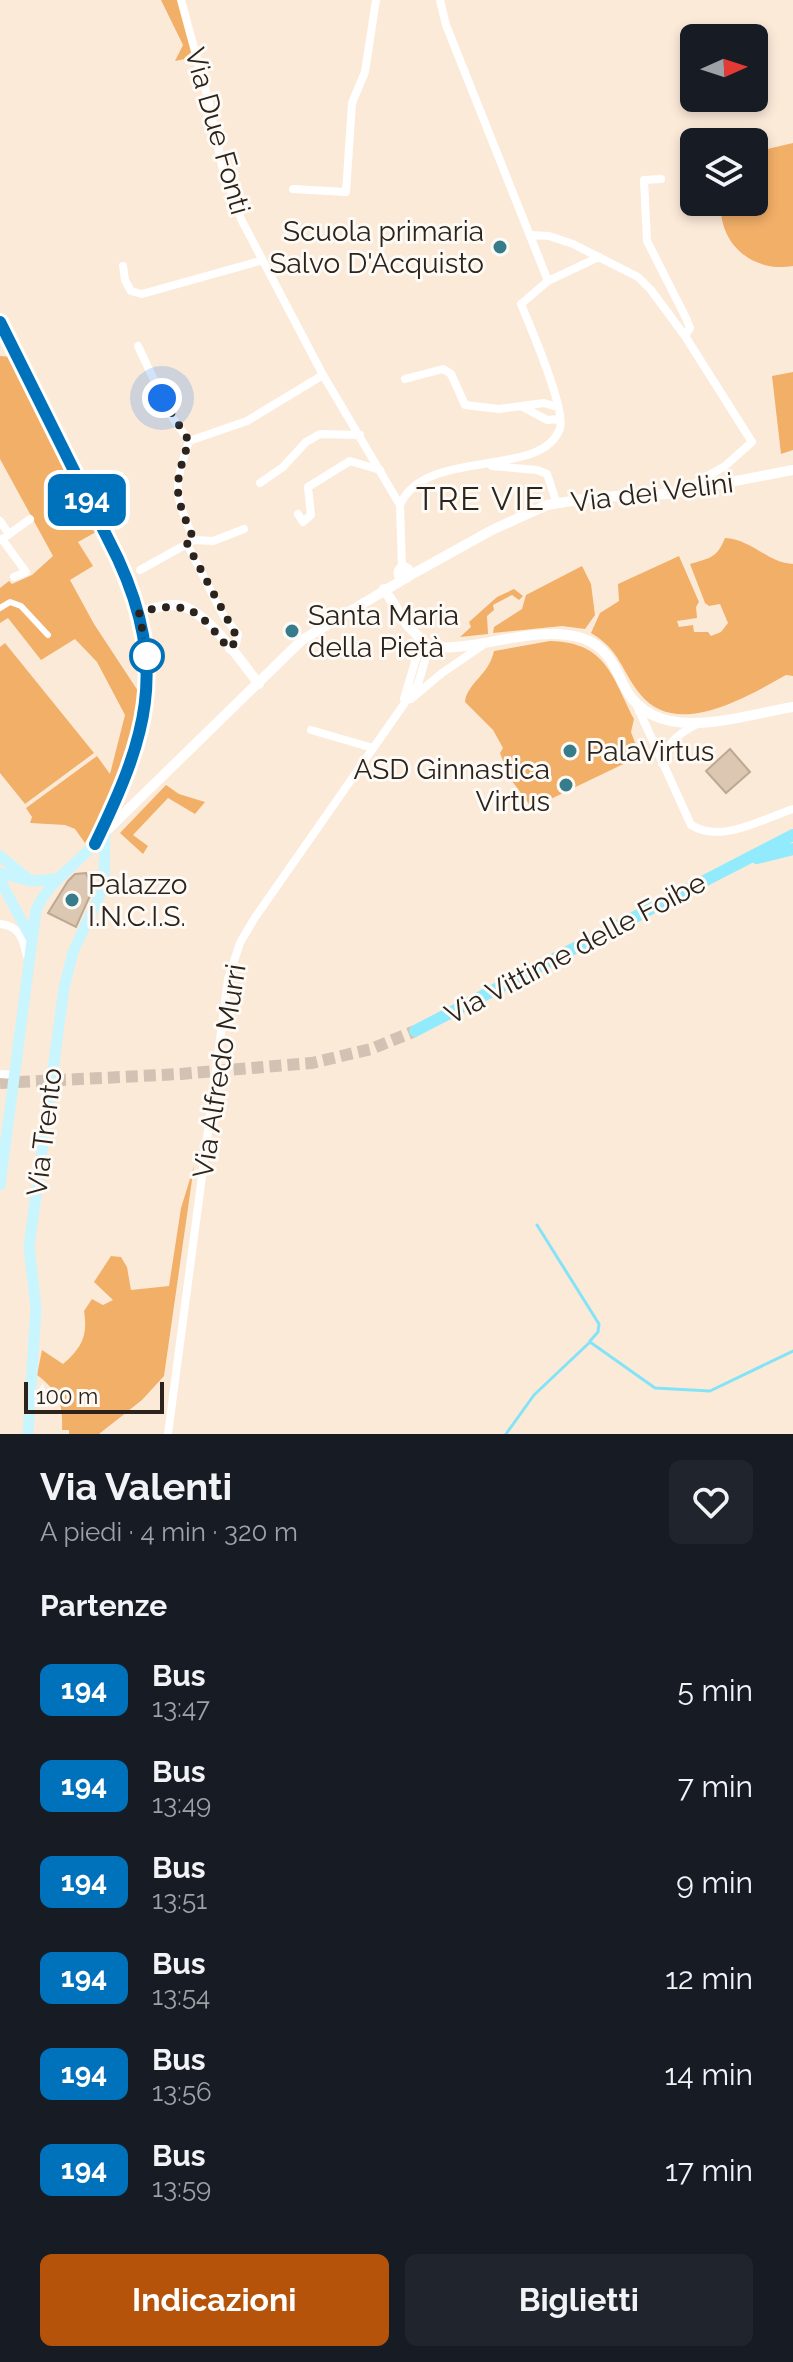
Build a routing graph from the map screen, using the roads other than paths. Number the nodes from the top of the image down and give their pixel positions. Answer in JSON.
{"nodes":[{"id":1,"x":181,"y":0,"type":"edge"},
{"id":2,"x":440,"y":0,"type":"edge"},
{"id":3,"x":373,"y":1,"type":"edge"},
{"id":4,"x":661,"y":179,"type":"dead end"},
{"id":5,"x":293,"y":189,"type":"dead end"},
{"id":6,"x":530,"y":235,"type":"junction"},
{"id":7,"x":599,"y":257,"type":"junction"},
{"id":8,"x":260,"y":261,"type":"junction"},
{"id":9,"x":123,"y":266,"type":"dead end"},
{"id":10,"x":548,"y":281,"type":"junction"},
{"id":11,"x":0,"y":322,"type":"edge"},
{"id":12,"x":685,"y":336,"type":"junction"},
{"id":13,"x":138,"y":346,"type":"dead end"},
{"id":14,"x":323,"y":375,"type":"junction"},
{"id":15,"x":405,"y":379,"type":"dead end"},
{"id":16,"x":523,"y":407,"type":"junction"},
{"id":17,"x":557,"y":407,"type":"junction"},
{"id":18,"x":560,"y":419,"type":"junction"},
{"id":19,"x":360,"y":435,"type":"junction"},
{"id":20,"x":189,"y":441,"type":"junction"},
{"id":21,"x":479,"y":465,"type":"junction"},
{"id":22,"x":380,"y":470,"type":"junction"},
{"id":23,"x":793,"y":470,"type":"edge"},
{"id":24,"x":260,"y":483,"type":"dead end"},
{"id":25,"x":680,"y":493,"type":"junction"},
{"id":26,"x":557,"y":504,"type":"junction"},
{"id":27,"x":400,"y":505,"type":"junction"},
{"id":28,"x":298,"y":514,"type":"dead end"},
{"id":29,"x":30,"y":519,"type":"dead end"},
{"id":30,"x":0,"y":521,"type":"edge"},
{"id":31,"x":244,"y":529,"type":"dead end"},
{"id":32,"x":4,"y":538,"type":"edge"},
{"id":33,"x":190,"y":542,"type":"junction"},
{"id":34,"x":405,"y":569,"type":"junction"},
{"id":35,"x":140,"y":570,"type":"dead end"},
{"id":36,"x":14,"y":577,"type":"dead end"},
{"id":37,"x":384,"y":589,"type":"junction"},
{"id":38,"x":0,"y":608,"type":"edge"},
{"id":39,"x":139,"y":612,"type":"junction"},
{"id":40,"x":48,"y":635,"type":"dead end"},
{"id":41,"x":487,"y":643,"type":"junction"},
{"id":42,"x":425,"y":644,"type":"junction"},
{"id":43,"x":229,"y":649,"type":"junction"},
{"id":44,"x":259,"y":684,"type":"junction"},
{"id":45,"x":637,"y":706,"type":"junction"},
{"id":46,"x":401,"y":707,"type":"junction"},
{"id":47,"x":793,"y":707,"type":"edge"},
{"id":48,"x":702,"y":722,"type":"junction"},
{"id":49,"x":311,"y":730,"type":"dead end"},
{"id":50,"x":373,"y":748,"type":"junction"},
{"id":51,"x":662,"y":763,"type":"junction"},
{"id":52,"x":793,"y":809,"type":"edge"},
{"id":53,"x":114,"y":817,"type":"junction"},
{"id":54,"x":105,"y":832,"type":"junction"},
{"id":55,"x":793,"y":835,"type":"edge"},
{"id":56,"x":793,"y":842,"type":"edge"},
{"id":57,"x":95,"y":844,"type":"junction"},
{"id":58,"x":793,"y":849,"type":"edge"},
{"id":59,"x":0,"y":856,"type":"edge"},
{"id":60,"x":104,"y":856,"type":"junction"},
{"id":61,"x":74,"y":864,"type":"junction"},
{"id":62,"x":735,"y":864,"type":"junction"},
{"id":63,"x":103,"y":871,"type":"junction"},
{"id":64,"x":0,"y":873,"type":"edge"},
{"id":65,"x":56,"y":879,"type":"junction"},
{"id":66,"x":0,"y":880,"type":"edge"},
{"id":67,"x":31,"y":881,"type":"junction"},
{"id":68,"x":0,"y":924,"type":"edge"},
{"id":69,"x":31,"y":939,"type":"junction"},
{"id":70,"x":28,"y":961,"type":"junction"},
{"id":71,"x":415,"y":1031,"type":"tunnel mouth"},
{"id":72,"x":0,"y":1074,"type":"edge"},
{"id":73,"x":14,"y":1075,"type":"junction"},
{"id":74,"x":1,"y":1172,"type":"edge"},
{"id":75,"x":0,"y":1185,"type":"edge"},
{"id":76,"x":27,"y":1430,"type":"edge"},
{"id":77,"x":168,"y":1434,"type":"edge"}],
"edges":[{"from":1,"to":8,"type":"street","name":"Via Due Fonti"},
{"from":2,"to":6,"type":"street"},
{"from":3,"to":5,"type":"street"},
{"from":4,"to":12,"type":"street"},
{"from":6,"to":7,"type":"street"},
{"from":6,"to":10,"type":"street"},
{"from":7,"to":10,"type":"street"},
{"from":7,"to":12,"type":"street"},
{"from":8,"to":9,"type":"street"},
{"from":8,"to":14,"type":"street","name":"Via Due Fonti"},
{"from":10,"to":17,"type":"street"},
{"from":11,"to":39,"type":"main road"},
{"from":12,"to":25,"type":"street"},
{"from":13,"to":20,"type":"street"},
{"from":14,"to":19,"type":"street","name":"Via Due Fonti"},
{"from":14,"to":20,"type":"street"},
{"from":15,"to":16,"type":"street"},
{"from":16,"to":17,"type":"street"},
{"from":16,"to":18,"type":"street"},
{"from":17,"to":18,"type":"street"},
{"from":18,"to":21,"type":"street"},
{"from":19,"to":22,"type":"street","name":"Via Due Fonti"},
{"from":19,"to":24,"type":"street"},
{"from":20,"to":33,"type":"street"},
{"from":21,"to":26,"type":"street"},
{"from":21,"to":27,"type":"street"},
{"from":22,"to":27,"type":"street","name":"Via Due Fonti"},
{"from":22,"to":28,"type":"street"},
{"from":23,"to":25,"type":"street","name":"Via dei Velini"},
{"from":25,"to":26,"type":"street","name":"Via dei Velini"},
{"from":26,"to":34,"type":"street","name":"Via dei Velini"},
{"from":27,"to":34,"type":"street","name":"Via Due Fonti"},
{"from":29,"to":32,"type":"street"},
{"from":30,"to":32,"type":"street"},
{"from":31,"to":33,"type":"street"},
{"from":32,"to":36,"type":"street"},
{"from":33,"to":35,"type":"street"},
{"from":33,"to":43,"type":"street"},
{"from":34,"to":37,"type":"street","name":"Via dei Velini"},
{"from":37,"to":42,"type":"street"},
{"from":37,"to":44,"type":"street","name":"Via dei Velini"},
{"from":38,"to":40,"type":"street"},
{"from":39,"to":43,"type":"street"},
{"from":39,"to":53,"type":"main road"},
{"from":41,"to":42,"type":"street"},
{"from":41,"to":45,"type":"street"},
{"from":41,"to":46,"type":"street"},
{"from":42,"to":46,"type":"street"},
{"from":43,"to":44,"type":"street"},
{"from":44,"to":53,"type":"street","name":"Via dei Velini"},
{"from":45,"to":48,"type":"street"},
{"from":45,"to":51,"type":"street"},
{"from":46,"to":50,"type":"street","name":"Via Alfredo Murri"},
{"from":47,"to":48,"type":"street"},
{"from":48,"to":51,"type":"street"},
{"from":49,"to":50,"type":"street"},
{"from":50,"to":77,"type":"street","name":"Via Alfredo Murri"},
{"from":51,"to":52,"type":"street"},
{"from":53,"to":54,"type":"main road","name":"Via dei Velini"},
{"from":53,"to":57,"type":"main road"},
{"from":53,"to":60,"type":"street","name":"Via dei Velini"},
{"from":54,"to":57,"type":"street"},
{"from":54,"to":60,"type":"main road","name":"Via dei Velini"},
{"from":55,"to":62,"type":"main road","name":"Via Vittime delle Foibe"},
{"from":56,"to":62,"type":"main road","name":"Via Vittime delle Foibe"},
{"from":57,"to":61,"type":"main road"},
{"from":58,"to":62,"type":"main road"},
{"from":59,"to":67,"type":"main road"},
{"from":60,"to":63,"type":"main road","name":"Via dei Velini"},
{"from":61,"to":63,"type":"main road"},
{"from":61,"to":65,"type":"main road"},
{"from":62,"to":71,"type":"main road","name":"Via Vittime delle Foibe"},
{"from":63,"to":76,"type":"main road","name":"Via Trento"},
{"from":64,"to":67,"type":"main road"},
{"from":65,"to":67,"type":"main road"},
{"from":65,"to":69,"type":"main road"},
{"from":66,"to":69,"type":"main road"},
{"from":68,"to":70,"type":"street"},
{"from":69,"to":70,"type":"main road"},
{"from":70,"to":73,"type":"main road"},
{"from":72,"to":73,"type":"street"},
{"from":73,"to":74,"type":"main road"},
{"from":74,"to":75,"type":"main road"}]}
